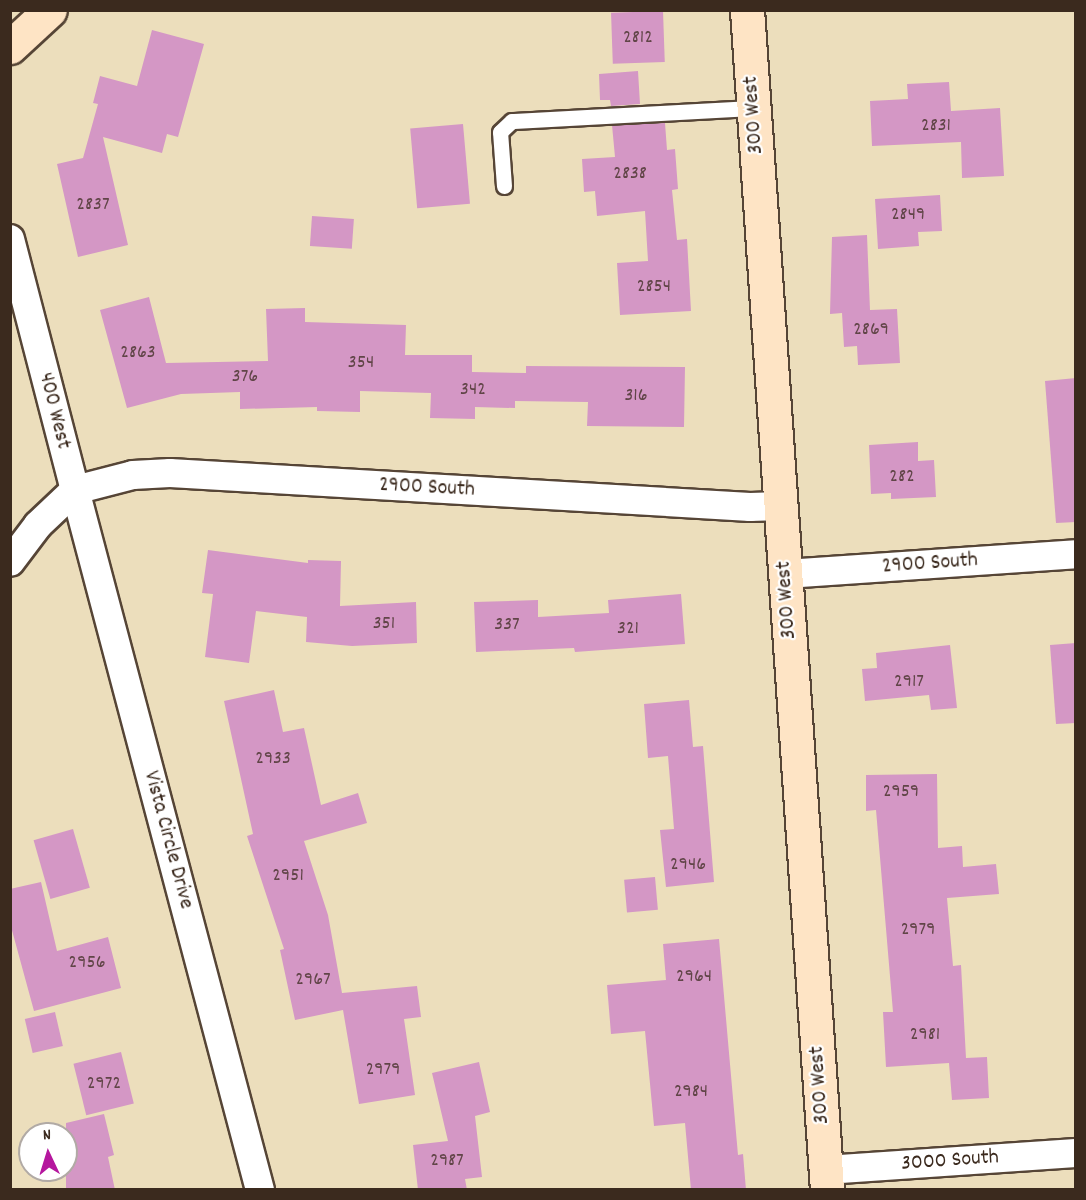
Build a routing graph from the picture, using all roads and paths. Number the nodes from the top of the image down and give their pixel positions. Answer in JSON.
{"nodes":[{"id":1,"x":50,"y":10,"type":"edge"},
{"id":2,"x":747,"y":10,"type":"edge"},
{"id":3,"x":10,"y":47,"type":"edge"},
{"id":4,"x":754,"y":108,"type":"junction"},
{"id":5,"x":504,"y":186,"type":"dead end"},
{"id":6,"x":10,"y":239,"type":"edge"},
{"id":7,"x":75,"y":490,"type":"junction"},
{"id":8,"x":781,"y":506,"type":"junction"},
{"id":9,"x":1076,"y":554,"type":"edge"},
{"id":10,"x":10,"y":562,"type":"edge"},
{"id":11,"x":785,"y":574,"type":"junction"},
{"id":12,"x":1076,"y":1153,"type":"edge"},
{"id":13,"x":826,"y":1180,"type":"edge"},
{"id":14,"x":260,"y":1190,"type":"edge"}],
"edges":[{"from":1,"to":3,"type":"street"},
{"from":2,"to":4,"type":"street","name":"300 West"},
{"from":4,"to":5,"type":"lane"},
{"from":4,"to":8,"type":"street","name":"300 West"},
{"from":6,"to":7,"type":"street","name":"400 West"},
{"from":7,"to":8,"type":"street","name":"2900 South"},
{"from":7,"to":10,"type":"street"},
{"from":7,"to":14,"type":"street","name":"Vista Circle Drive"},
{"from":8,"to":11,"type":"street","name":"300 West"},
{"from":9,"to":11,"type":"street","name":"2900 South"},
{"from":11,"to":13,"type":"street","name":"300 West"},
{"from":12,"to":13,"type":"street","name":"3000 South"}]}
